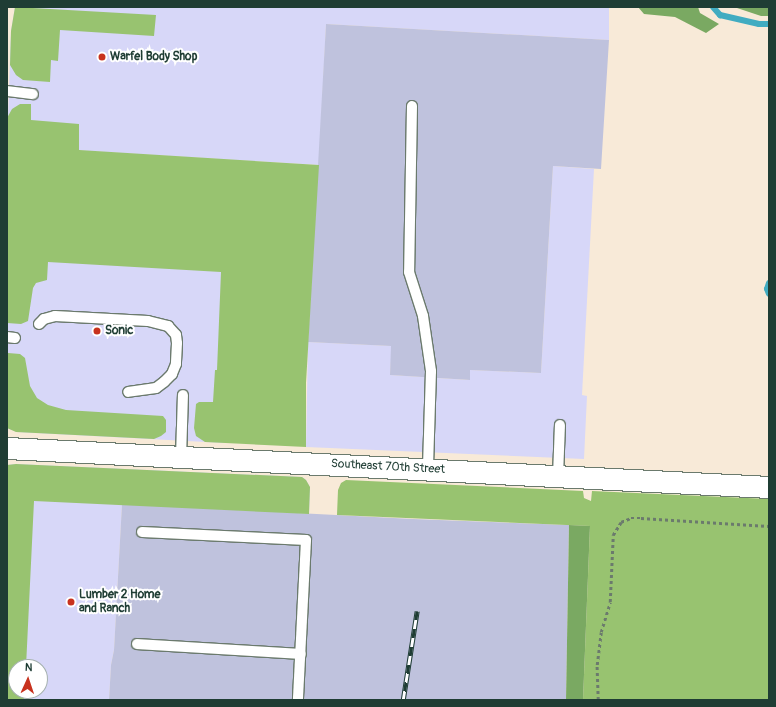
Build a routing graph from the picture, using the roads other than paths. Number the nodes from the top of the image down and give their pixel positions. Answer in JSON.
{"nodes":[{"id":1,"x":7,"y":91,"type":"edge"},
{"id":2,"x":33,"y":94,"type":"dead end"},
{"id":3,"x":412,"y":106,"type":"dead end"},
{"id":4,"x":39,"y":324,"type":"dead end"},
{"id":5,"x":128,"y":392,"type":"dead end"},
{"id":6,"x":183,"y":395,"type":"dead end"},
{"id":7,"x":560,"y":425,"type":"dead end"},
{"id":8,"x":7,"y":448,"type":"edge"},
{"id":9,"x":181,"y":457,"type":"junction"},
{"id":10,"x":428,"y":469,"type":"junction"},
{"id":11,"x":558,"y":476,"type":"junction"},
{"id":12,"x":769,"y":487,"type":"edge"},
{"id":13,"x":142,"y":532,"type":"dead end"},
{"id":14,"x":137,"y":644,"type":"dead end"},
{"id":15,"x":301,"y":654,"type":"junction"},
{"id":16,"x":298,"y":700,"type":"edge"}],
"edges":[{"from":1,"to":2,"type":"lane"},
{"from":3,"to":10,"type":"lane"},
{"from":4,"to":5,"type":"lane"},
{"from":6,"to":9,"type":"lane"},
{"from":7,"to":11,"type":"lane"},
{"from":8,"to":9,"type":"street","name":"Southeast 70th Street"},
{"from":9,"to":10,"type":"street","name":"Southeast 70th Street"},
{"from":10,"to":11,"type":"street","name":"Southeast 70th Street"},
{"from":11,"to":12,"type":"street","name":"Southeast 70th Street"},
{"from":13,"to":15,"type":"lane"},
{"from":14,"to":15,"type":"lane"},
{"from":15,"to":16,"type":"lane"}]}
